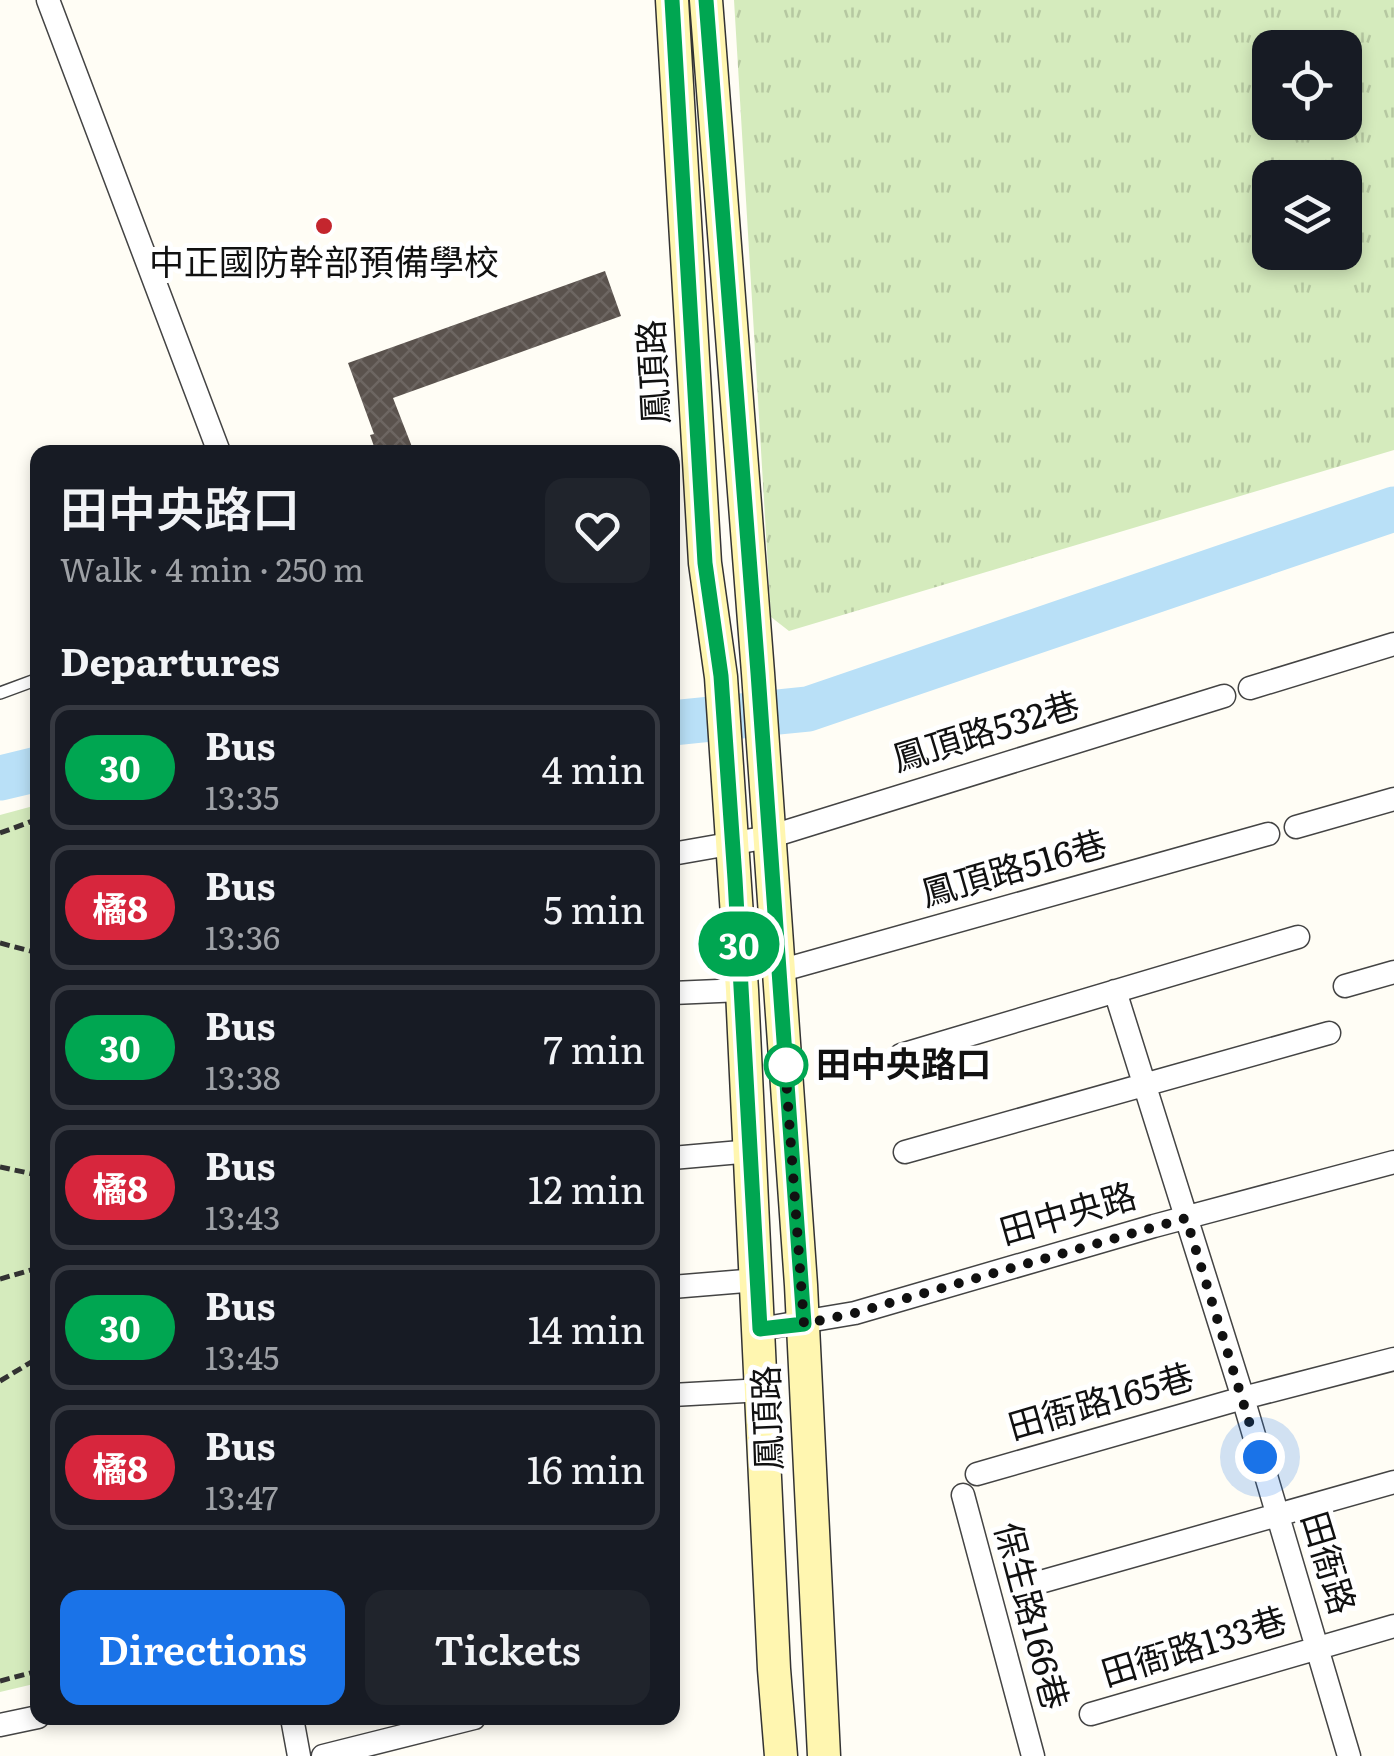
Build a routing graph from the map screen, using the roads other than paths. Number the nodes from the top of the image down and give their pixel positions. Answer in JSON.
{"nodes":[{"id":1,"x":48,"y":0,"type":"edge"},
{"id":2,"x":672,"y":0,"type":"edge"},
{"id":3,"x":706,"y":0,"type":"edge"},
{"id":4,"x":217,"y":445,"type":"edge"},
{"id":5,"x":1394,"y":644,"type":"edge"},
{"id":6,"x":30,"y":682,"type":"edge"},
{"id":7,"x":1250,"y":688,"type":"dead end"},
{"id":8,"x":0,"y":693,"type":"edge"},
{"id":9,"x":1224,"y":696,"type":"dead end"},
{"id":10,"x":1394,"y":799,"type":"edge"},
{"id":11,"x":1296,"y":827,"type":"dead end"},
{"id":12,"x":1268,"y":834,"type":"dead end"},
{"id":13,"x":769,"y":838,"type":"junction"},
{"id":14,"x":732,"y":842,"type":"junction"},
{"id":15,"x":680,"y":852,"type":"edge"},
{"id":16,"x":1298,"y":937,"type":"dead end"},
{"id":17,"x":779,"y":971,"type":"junction"},
{"id":18,"x":1394,"y":972,"type":"edge"},
{"id":19,"x":1346,"y":986,"type":"dead end"},
{"id":20,"x":742,"y":990,"type":"junction"},
{"id":21,"x":1115,"y":992,"type":"junction"},
{"id":22,"x":680,"y":994,"type":"edge"},
{"id":23,"x":1329,"y":1032,"type":"dead end"},
{"id":24,"x":901,"y":1055,"type":"dead end"},
{"id":25,"x":1144,"y":1084,"type":"junction"},
{"id":26,"x":752,"y":1151,"type":"junction"},
{"id":27,"x":904,"y":1152,"type":"dead end"},
{"id":28,"x":680,"y":1157,"type":"edge"},
{"id":29,"x":1394,"y":1162,"type":"edge"},
{"id":30,"x":1186,"y":1218,"type":"junction"},
{"id":31,"x":757,"y":1280,"type":"junction"},
{"id":32,"x":680,"y":1286,"type":"edge"},
{"id":33,"x":804,"y":1324,"type":"junction"},
{"id":34,"x":760,"y":1329,"type":"junction"},
{"id":35,"x":1394,"y":1359,"type":"edge"},
{"id":36,"x":763,"y":1390,"type":"junction"},
{"id":37,"x":680,"y":1395,"type":"edge"},
{"id":38,"x":1243,"y":1398,"type":"junction"},
{"id":39,"x":977,"y":1474,"type":"dead end"},
{"id":40,"x":1394,"y":1482,"type":"edge"},
{"id":41,"x":963,"y":1495,"type":"dead end"},
{"id":42,"x":1277,"y":1516,"type":"junction"},
{"id":43,"x":1044,"y":1580,"type":"dead end"},
{"id":44,"x":1394,"y":1626,"type":"edge"},
{"id":45,"x":1317,"y":1646,"type":"junction"},
{"id":46,"x":1091,"y":1714,"type":"dead end"},
{"id":47,"x":30,"y":1719,"type":"edge"},
{"id":48,"x":0,"y":1725,"type":"edge"},
{"id":49,"x":293,"y":1725,"type":"edge"},
{"id":50,"x":446,"y":1725,"type":"edge"},
{"id":51,"x":299,"y":1756,"type":"edge"},
{"id":52,"x":324,"y":1756,"type":"edge"},
{"id":53,"x":781,"y":1756,"type":"edge"},
{"id":54,"x":824,"y":1756,"type":"edge"},
{"id":55,"x":1033,"y":1756,"type":"edge"},
{"id":56,"x":1349,"y":1756,"type":"edge"}],
"edges":[{"from":1,"to":4,"type":"street"},
{"from":2,"to":14,"type":"main road","name":"鳳頂路"},
{"from":3,"to":13,"type":"main road","name":"鳳頂路"},
{"from":5,"to":7,"type":"street"},
{"from":6,"to":8,"type":"lane"},
{"from":9,"to":13,"type":"street","name":"鳳頂路532巷"},
{"from":10,"to":11,"type":"street"},
{"from":12,"to":17,"type":"street","name":"鳳頂路516巷"},
{"from":13,"to":14,"type":"street","name":"鳳頂路532巷"},
{"from":13,"to":17,"type":"main road","name":"鳳頂路"},
{"from":14,"to":15,"type":"street","name":"鳳頂路532巷"},
{"from":14,"to":20,"type":"main road","name":"鳳頂路"},
{"from":16,"to":21,"type":"street"},
{"from":17,"to":33,"type":"main road","name":"鳳頂路"},
{"from":18,"to":19,"type":"street"},
{"from":20,"to":22,"type":"street"},
{"from":20,"to":26,"type":"main road","name":"鳳頂路"},
{"from":21,"to":24,"type":"street"},
{"from":21,"to":25,"type":"street","name":"田衙路"},
{"from":23,"to":25,"type":"street"},
{"from":25,"to":27,"type":"street"},
{"from":25,"to":30,"type":"street","name":"田衙路"},
{"from":26,"to":28,"type":"street"},
{"from":26,"to":31,"type":"main road","name":"鳳頂路"},
{"from":29,"to":30,"type":"street","name":"田中央路"},
{"from":30,"to":33,"type":"street","name":"田中央路"},
{"from":30,"to":38,"type":"street","name":"田衙路"},
{"from":31,"to":32,"type":"street"},
{"from":31,"to":34,"type":"main road","name":"鳳頂路"},
{"from":33,"to":34,"type":"street","name":"田中央路"},
{"from":33,"to":54,"type":"main road","name":"鳳頂路"},
{"from":34,"to":36,"type":"main road","name":"鳳頂路"},
{"from":35,"to":38,"type":"street","name":"田衙路165巷"},
{"from":36,"to":37,"type":"street"},
{"from":36,"to":53,"type":"main road","name":"鳳頂路"},
{"from":38,"to":39,"type":"street","name":"田衙路165巷"},
{"from":38,"to":42,"type":"street","name":"田衙路"},
{"from":40,"to":42,"type":"street"},
{"from":41,"to":55,"type":"street","name":"保生路166巷"},
{"from":42,"to":43,"type":"street"},
{"from":42,"to":45,"type":"street","name":"田衙路"},
{"from":44,"to":45,"type":"street","name":"田衙路133巷"},
{"from":45,"to":46,"type":"street","name":"田衙路133巷"},
{"from":45,"to":56,"type":"street","name":"田衙路"},
{"from":47,"to":48,"type":"street"},
{"from":49,"to":51,"type":"street"},
{"from":50,"to":52,"type":"street"}]}
